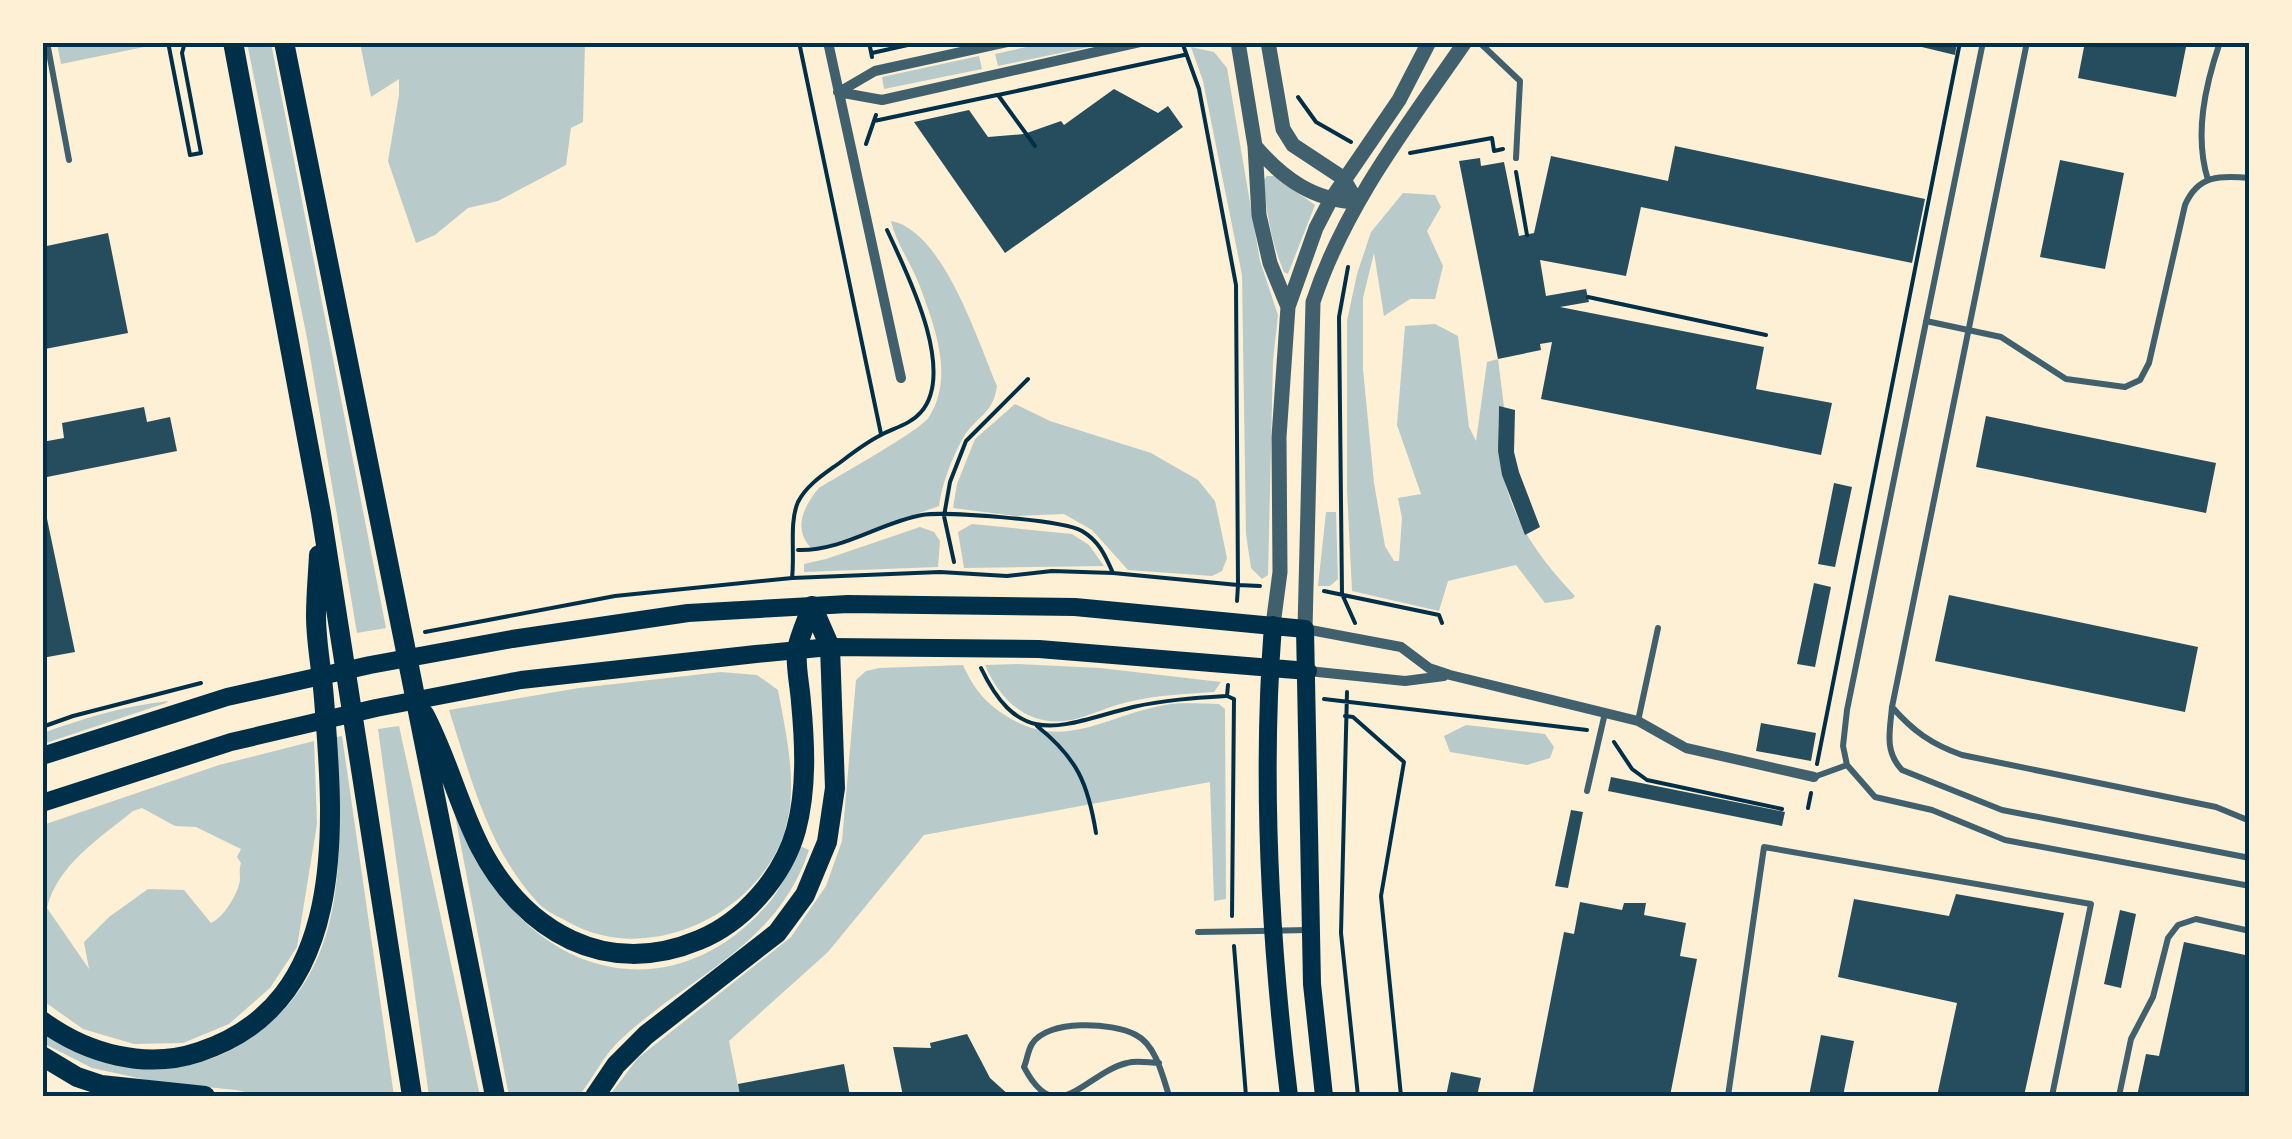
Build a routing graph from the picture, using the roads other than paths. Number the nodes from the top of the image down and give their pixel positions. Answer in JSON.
{"nodes":[{"id":1,"x":47,"y":42,"type":"edge"},
{"id":2,"x":233,"y":42,"type":"edge"},
{"id":3,"x":284,"y":42,"type":"edge"},
{"id":4,"x":828,"y":42,"type":"edge"},
{"id":5,"x":1007,"y":42,"type":"edge"},
{"id":6,"x":1140,"y":42,"type":"edge"},
{"id":7,"x":1238,"y":42,"type":"edge"},
{"id":8,"x":1268,"y":42,"type":"edge"},
{"id":9,"x":1429,"y":42,"type":"edge"},
{"id":10,"x":1465,"y":42,"type":"edge"},
{"id":11,"x":1479,"y":42,"type":"edge"},
{"id":12,"x":1983,"y":42,"type":"edge"},
{"id":13,"x":2027,"y":42,"type":"edge"},
{"id":14,"x":2220,"y":42,"type":"edge"},
{"id":15,"x":838,"y":92,"type":"junction"},
{"id":16,"x":1255,"y":146,"type":"junction"},
{"id":17,"x":1516,"y":158,"type":"road end"},
{"id":18,"x":68,"y":160,"type":"dead end"},
{"id":19,"x":1343,"y":178,"type":"junction"},
{"id":20,"x":2250,"y":178,"type":"edge"},
{"id":21,"x":2208,"y":180,"type":"junction"},
{"id":22,"x":1330,"y":201,"type":"junction"},
{"id":23,"x":1357,"y":202,"type":"junction"},
{"id":24,"x":1288,"y":308,"type":"junction"},
{"id":25,"x":1926,"y":321,"type":"junction"},
{"id":26,"x":1968,"y":330,"type":"junction"},
{"id":27,"x":901,"y":378,"type":"dead end"},
{"id":28,"x":321,"y":513,"type":"junction"},
{"id":29,"x":812,"y":606,"type":"junction"},
{"id":30,"x":1273,"y":625,"type":"junction"},
{"id":31,"x":1658,"y":628,"type":"dead end"},
{"id":32,"x":1305,"y":629,"type":"junction"},
{"id":33,"x":830,"y":647,"type":"junction"},
{"id":34,"x":797,"y":650,"type":"junction"},
{"id":35,"x":1270,"y":667,"type":"junction"},
{"id":36,"x":1308,"y":672,"type":"junction"},
{"id":37,"x":1450,"y":676,"type":"junction"},
{"id":38,"x":415,"y":697,"type":"junction"},
{"id":39,"x":1892,"y":707,"type":"junction"},
{"id":40,"x":1606,"y":714,"type":"junction"},
{"id":41,"x":1638,"y":721,"type":"junction"},
{"id":42,"x":42,"y":756,"type":"edge"},
{"id":43,"x":1847,"y":765,"type":"junction"},
{"id":44,"x":1814,"y":777,"type":"joint"},
{"id":45,"x":1587,"y":791,"type":"dead end"},
{"id":46,"x":42,"y":803,"type":"edge"},
{"id":47,"x":2250,"y":820,"type":"edge"},
{"id":48,"x":2250,"y":858,"type":"edge"},
{"id":49,"x":2250,"y":886,"type":"edge"},
{"id":50,"x":1310,"y":930,"type":"junction"},
{"id":51,"x":1273,"y":931,"type":"junction"},
{"id":52,"x":1198,"y":932,"type":"dead end"},
{"id":53,"x":2250,"y":932,"type":"edge"},
{"id":54,"x":42,"y":1020,"type":"edge"},
{"id":55,"x":42,"y":1056,"type":"edge"},
{"id":56,"x":1159,"y":1064,"type":"junction"},
{"id":57,"x":205,"y":1096,"type":"edge"},
{"id":58,"x":412,"y":1096,"type":"edge"},
{"id":59,"x":495,"y":1096,"type":"edge"},
{"id":60,"x":595,"y":1096,"type":"edge"},
{"id":61,"x":1169,"y":1096,"type":"edge"},
{"id":62,"x":1289,"y":1096,"type":"edge"},
{"id":63,"x":1324,"y":1096,"type":"edge"},
{"id":64,"x":1728,"y":1096,"type":"edge"},
{"id":65,"x":2052,"y":1096,"type":"edge"},
{"id":66,"x":2119,"y":1096,"type":"edge"}],
"edges":[{"from":1,"to":18,"type":"lane"},
{"from":2,"to":28,"type":"highway"},
{"from":3,"to":38,"type":"highway"},
{"from":4,"to":15,"type":"street"},
{"from":5,"to":15,"type":"street"},
{"from":6,"to":15,"type":"street"},
{"from":7,"to":16,"type":"street"},
{"from":8,"to":19,"type":"street"},
{"from":9,"to":19,"type":"street"},
{"from":10,"to":23,"type":"street"},
{"from":11,"to":17,"type":"lane"},
{"from":12,"to":25,"type":"lane"},
{"from":13,"to":26,"type":"lane"},
{"from":14,"to":21,"type":"lane"},
{"from":15,"to":27,"type":"street"},
{"from":16,"to":22,"type":"street"},
{"from":16,"to":24,"type":"street"},
{"from":19,"to":22,"type":"street"},
{"from":19,"to":23,"type":"street"},
{"from":20,"to":21,"type":"lane"},
{"from":21,"to":26,"type":"lane"},
{"from":22,"to":23,"type":"street"},
{"from":22,"to":24,"type":"street"},
{"from":23,"to":32,"type":"street"},
{"from":24,"to":30,"type":"street"},
{"from":25,"to":26,"type":"lane"},
{"from":25,"to":43,"type":"lane"},
{"from":26,"to":39,"type":"lane"},
{"from":28,"to":54,"type":"highway"},
{"from":28,"to":58,"type":"highway"},
{"from":29,"to":30,"type":"main road"},
{"from":29,"to":33,"type":"highway"},
{"from":29,"to":34,"type":"highway"},
{"from":29,"to":42,"type":"main road"},
{"from":30,"to":32,"type":"main road"},
{"from":30,"to":35,"type":"main road"},
{"from":31,"to":41,"type":"lane"},
{"from":32,"to":36,"type":"main road"},
{"from":32,"to":37,"type":"street"},
{"from":33,"to":34,"type":"main road"},
{"from":33,"to":35,"type":"main road"},
{"from":33,"to":60,"type":"highway"},
{"from":34,"to":38,"type":"highway"},
{"from":34,"to":46,"type":"main road"},
{"from":35,"to":36,"type":"main road"},
{"from":35,"to":51,"type":"main road"},
{"from":36,"to":37,"type":"street"},
{"from":36,"to":50,"type":"main road"},
{"from":37,"to":40,"type":"street"},
{"from":38,"to":59,"type":"highway"},
{"from":39,"to":47,"type":"lane"},
{"from":39,"to":48,"type":"lane"},
{"from":40,"to":41,"type":"street"},
{"from":40,"to":45,"type":"lane"},
{"from":41,"to":44,"type":"street"},
{"from":43,"to":44,"type":"lane"},
{"from":43,"to":49,"type":"lane"},
{"from":50,"to":51,"type":"lane"},
{"from":50,"to":63,"type":"main road"},
{"from":51,"to":52,"type":"lane"},
{"from":51,"to":62,"type":"main road"},
{"from":53,"to":66,"type":"lane"},
{"from":55,"to":57,"type":"highway"},
{"from":56,"to":56,"type":"lane"},
{"from":56,"to":61,"type":"lane"},
{"from":64,"to":65,"type":"lane"}]}
